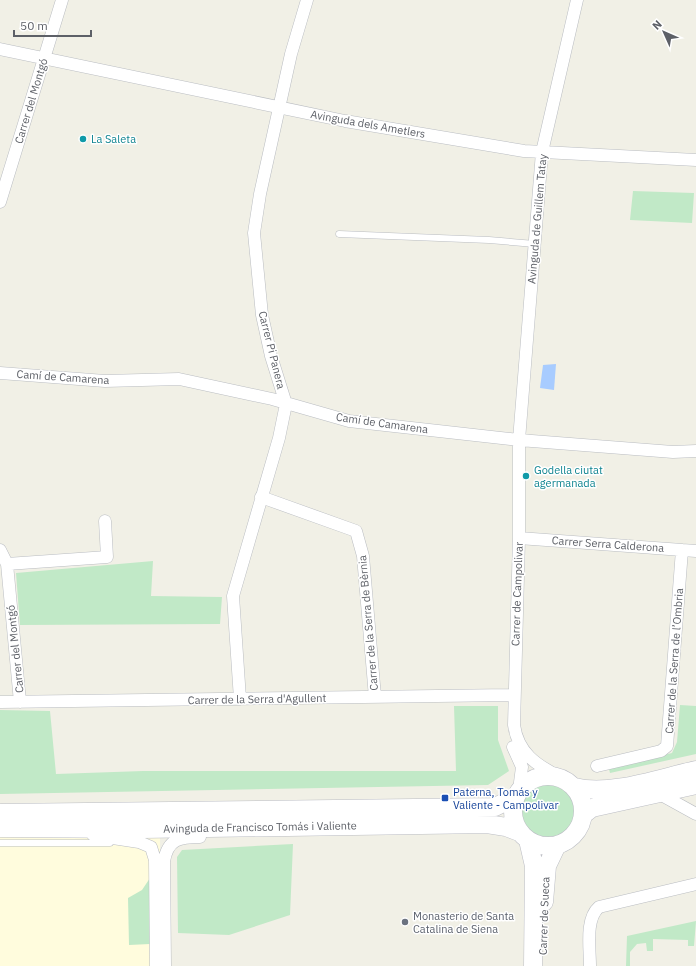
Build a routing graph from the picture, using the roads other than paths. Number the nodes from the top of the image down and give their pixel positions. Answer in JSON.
{"nodes":[{"id":1,"x":62,"y":0,"type":"edge"},
{"id":2,"x":307,"y":0,"type":"edge"},
{"id":3,"x":577,"y":0,"type":"edge"},
{"id":4,"x":0,"y":48,"type":"edge"},
{"id":5,"x":44,"y":57,"type":"junction"},
{"id":6,"x":280,"y":108,"type":"junction"},
{"id":7,"x":542,"y":152,"type":"junction"},
{"id":8,"x":696,"y":160,"type":"edge"},
{"id":9,"x":0,"y":202,"type":"edge"},
{"id":10,"x":339,"y":234,"type":"dead end"},
{"id":11,"x":535,"y":244,"type":"junction"},
{"id":12,"x":0,"y":373,"type":"edge"},
{"id":13,"x":286,"y":404,"type":"junction"},
{"id":14,"x":519,"y":440,"type":"junction"},
{"id":15,"x":696,"y":451,"type":"edge"},
{"id":16,"x":519,"y":475,"type":"joint"},
{"id":17,"x":261,"y":497,"type":"junction"},
{"id":18,"x":105,"y":520,"type":"dead end"},
{"id":19,"x":519,"y":538,"type":"junction"},
{"id":20,"x":0,"y":550,"type":"edge"},
{"id":21,"x":682,"y":550,"type":"junction"},
{"id":22,"x":696,"y":551,"type":"edge"},
{"id":23,"x":7,"y":564,"type":"junction"},
{"id":24,"x":514,"y":695,"type":"junction"},
{"id":25,"x":375,"y":697,"type":"junction"},
{"id":26,"x":240,"y":699,"type":"junction"},
{"id":27,"x":0,"y":702,"type":"edge"},
{"id":28,"x":20,"y":702,"type":"junction"},
{"id":29,"x":514,"y":713,"type":"junction"},
{"id":30,"x":597,"y":766,"type":"dead end"},
{"id":31,"x":696,"y":770,"type":"edge"},
{"id":32,"x":567,"y":782,"type":"junction"},
{"id":33,"x":696,"y":785,"type":"edge"},
{"id":34,"x":658,"y":793,"type":"junction"},
{"id":35,"x":517,"y":794,"type":"junction"},
{"id":36,"x":0,"y":813,"type":"edge"},
{"id":37,"x":696,"y":814,"type":"edge"},
{"id":38,"x":583,"y":815,"type":"junction"},
{"id":39,"x":278,"y":826,"type":"junction"},
{"id":40,"x":0,"y":828,"type":"edge"},
{"id":41,"x":43,"y":828,"type":"junction"},
{"id":42,"x":524,"y":836,"type":"junction"},
{"id":43,"x":139,"y":842,"type":"junction"},
{"id":44,"x":0,"y":843,"type":"edge"},
{"id":45,"x":557,"y":845,"type":"junction"},
{"id":46,"x":533,"y":877,"type":"junction"},
{"id":47,"x":696,"y":884,"type":"edge"},
{"id":48,"x":156,"y":966,"type":"edge"},
{"id":49,"x":165,"y":966,"type":"edge"},
{"id":50,"x":528,"y":966,"type":"edge"},
{"id":51,"x":533,"y":966,"type":"edge"},
{"id":52,"x":542,"y":966,"type":"edge"},
{"id":53,"x":590,"y":966,"type":"edge"}],
"edges":[{"from":1,"to":5,"type":"street","name":"Carrer del Montgó"},
{"from":2,"to":6,"type":"street","name":"Carrer Pi Panera"},
{"from":3,"to":7,"type":"street","name":"Avinguda de Guillem Tatay"},
{"from":4,"to":5,"type":"street","name":"Avinguda dels Ametlers"},
{"from":5,"to":6,"type":"street","name":"Avinguda dels Ametlers"},
{"from":5,"to":9,"type":"street","name":"Carrer del Montgó"},
{"from":6,"to":7,"type":"street","name":"Avinguda dels Ametlers"},
{"from":6,"to":13,"type":"street","name":"Carrer Pi Panera"},
{"from":7,"to":8,"type":"street","name":"Avinguda dels Ametlers"},
{"from":7,"to":11,"type":"street","name":"Avinguda de Guillem Tatay"},
{"from":10,"to":11,"type":"lane"},
{"from":11,"to":14,"type":"street","name":"Avinguda de Guillem Tatay"},
{"from":12,"to":13,"type":"street","name":"Camí de Camarena"},
{"from":13,"to":14,"type":"street","name":"Camí de Camarena"},
{"from":13,"to":17,"type":"street","name":"Carrer Pi Panera"},
{"from":14,"to":15,"type":"street","name":"Camí de Camarena"},
{"from":14,"to":16,"type":"street","name":"Avinguda de Guillem Tatay"},
{"from":16,"to":19,"type":"street","name":"Carrer de Campolivar"},
{"from":17,"to":25,"type":"street","name":"Carrer de la Serra de Bèrnia"},
{"from":17,"to":26,"type":"street","name":"Carrer Pi Panera"},
{"from":18,"to":23,"type":"street"},
{"from":19,"to":21,"type":"street","name":"Carrer Serra Calderona"},
{"from":19,"to":24,"type":"street","name":"Carrer de Campolivar"},
{"from":20,"to":23,"type":"street","name":"Carrer del Montgó"},
{"from":21,"to":22,"type":"street","name":"Carrer Serra Calderona"},
{"from":21,"to":30,"type":"street","name":"Carrer de la Serra de l’Ombria"},
{"from":23,"to":28,"type":"street","name":"Carrer del Montgó"},
{"from":24,"to":25,"type":"street","name":"Carrer de la Serra d'Agullent"},
{"from":24,"to":29,"type":"street","name":"Carrer de Campolivar"},
{"from":25,"to":26,"type":"street","name":"Carrer de la Serra d'Agullent"},
{"from":26,"to":28,"type":"street","name":"Carrer de la Serra d'Agullent"},
{"from":27,"to":28,"type":"street","name":"Carrer de la Serra d'Agullent"},
{"from":29,"to":32,"type":"street","name":"Carrer de Campolivar"},
{"from":29,"to":35,"type":"street","name":"Carrer de Campolivar"},
{"from":31,"to":32,"type":"main road"},
{"from":32,"to":35,"type":"main road"},
{"from":32,"to":38,"type":"main road"},
{"from":33,"to":34,"type":"main road"},
{"from":34,"to":37,"type":"street"},
{"from":34,"to":38,"type":"main road"},
{"from":35,"to":36,"type":"main road","name":"Avinguda de Francisco Tomás i Valiente"},
{"from":35,"to":42,"type":"main road"},
{"from":38,"to":45,"type":"main road"},
{"from":39,"to":41,"type":"main road","name":"Avinguda de Francisco Tomás i Valiente"},
{"from":39,"to":42,"type":"main road","name":"Avinguda de Francisco Tomás i Valiente"},
{"from":39,"to":49,"type":"street"},
{"from":40,"to":41,"type":"main road","name":"Avinguda de Francisco Tomás i Valiente"},
{"from":41,"to":43,"type":"street"},
{"from":42,"to":45,"type":"main road"},
{"from":42,"to":46,"type":"main road","name":"Carrer de Sueca"},
{"from":43,"to":44,"type":"lane"},
{"from":43,"to":48,"type":"street"},
{"from":45,"to":52,"type":"main road","name":"Carrer de Sueca"},
{"from":46,"to":50,"type":"street","name":"Carrer de Sueca"},
{"from":46,"to":51,"type":"main road","name":"Carrer de Sueca"},
{"from":47,"to":53,"type":"street"}]}
